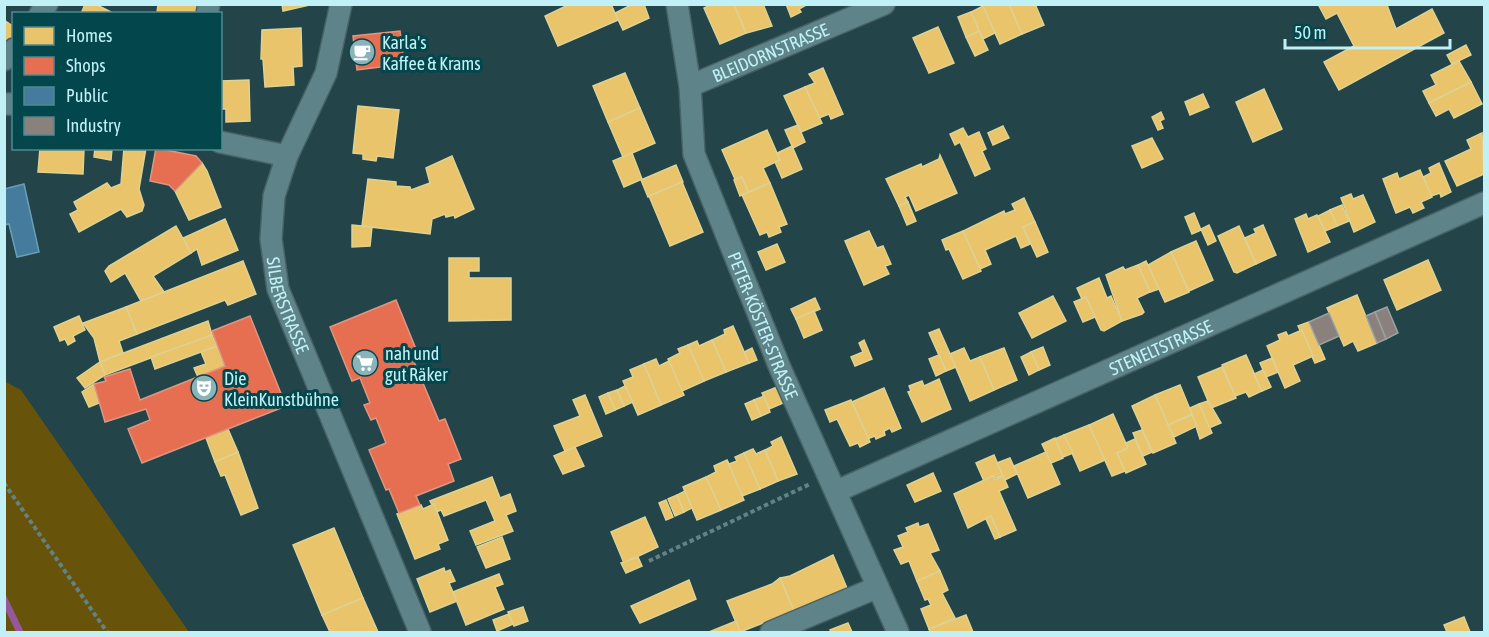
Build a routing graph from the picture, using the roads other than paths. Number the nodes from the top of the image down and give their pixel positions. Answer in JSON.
{"nodes":[{"id":1,"x":340,"y":4,"type":"edge"},
{"id":2,"x":677,"y":4,"type":"edge"},
{"id":3,"x":884,"y":4,"type":"edge"},
{"id":4,"x":690,"y":86,"type":"junction"},
{"id":5,"x":222,"y":142,"type":"edge"},
{"id":6,"x":287,"y":156,"type":"junction"},
{"id":7,"x":1485,"y":203,"type":"edge"},
{"id":8,"x":833,"y":483,"type":"junction"},
{"id":9,"x":878,"y":587,"type":"junction"},
{"id":10,"x":771,"y":632,"type":"edge"},
{"id":11,"x":420,"y":633,"type":"edge"},
{"id":12,"x":898,"y":633,"type":"edge"}],
"edges":[{"from":1,"to":6,"type":"street","name":"SILBERSTRASSE"},
{"from":2,"to":4,"type":"street","name":"PETER-KÖSTER-STRASSE"},
{"from":3,"to":4,"type":"street","name":"BLEIDORNSTRASSE"},
{"from":4,"to":8,"type":"street","name":"PETER-KÖSTER-STRASSE"},
{"from":5,"to":6,"type":"street"},
{"from":6,"to":11,"type":"street","name":"SILBERSTRASSE"},
{"from":7,"to":8,"type":"street","name":"STENELTSTRASSE"},
{"from":8,"to":9,"type":"street","name":"PETER-KÖSTER-STRASSE"},
{"from":9,"to":10,"type":"street"},
{"from":9,"to":12,"type":"street","name":"PETER-KÖSTER-STRASSE"}]}
